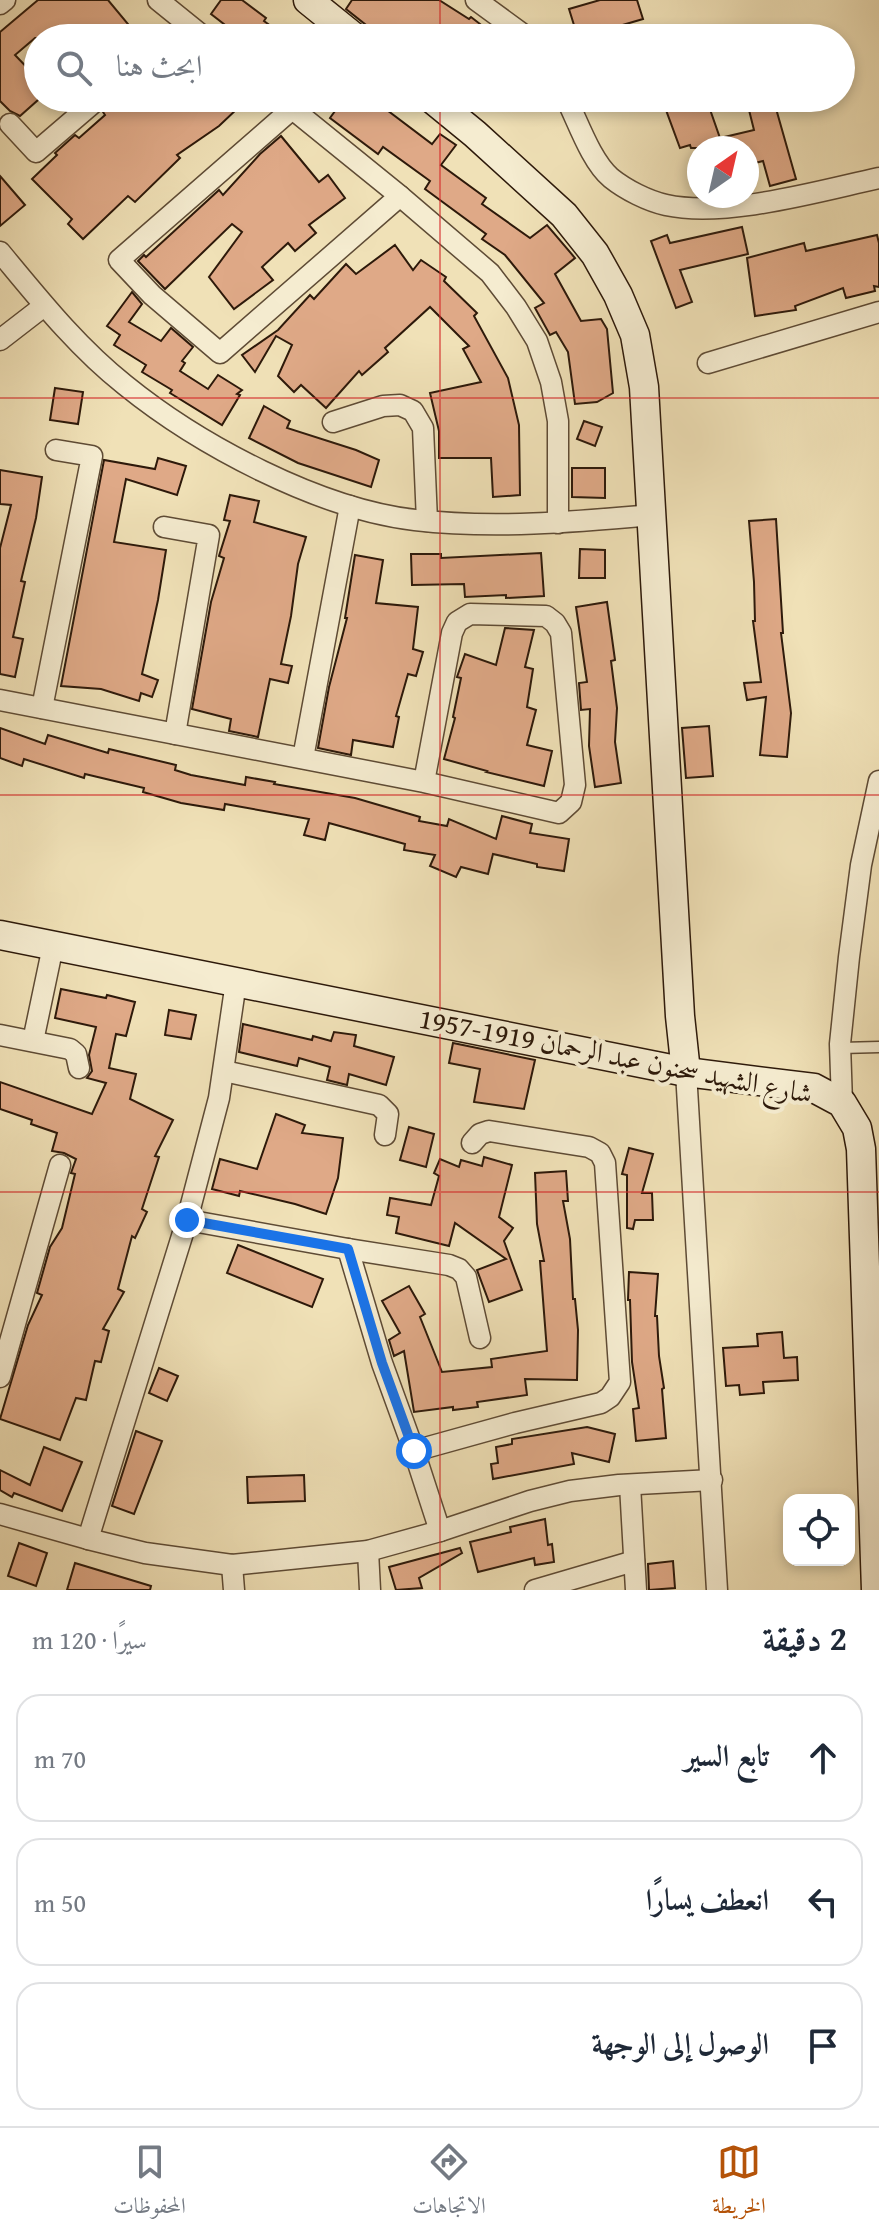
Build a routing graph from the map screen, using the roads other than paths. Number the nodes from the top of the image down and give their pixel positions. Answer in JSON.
{"nodes":[{"id":1,"x":5,"y":0,"type":"edge"},
{"id":2,"x":158,"y":0,"type":"edge"},
{"id":3,"x":308,"y":0,"type":"edge"},
{"id":4,"x":476,"y":0,"type":"edge"},
{"id":5,"x":0,"y":4,"type":"edge"},
{"id":6,"x":187,"y":24,"type":"edge"},
{"id":7,"x":338,"y":24,"type":"edge"},
{"id":8,"x":509,"y":24,"type":"edge"},
{"id":9,"x":83,"y":112,"type":"edge"},
{"id":10,"x":276,"y":112,"type":"edge"},
{"id":11,"x":297,"y":112,"type":"edge"},
{"id":12,"x":448,"y":112,"type":"edge"},
{"id":13,"x":573,"y":112,"type":"edge"},
{"id":14,"x":10,"y":124,"type":"dead end"},
{"id":15,"x":879,"y":178,"type":"edge"},
{"id":16,"x":400,"y":196,"type":"junction"},
{"id":17,"x":0,"y":252,"type":"edge"},
{"id":18,"x":44,"y":306,"type":"junction"},
{"id":19,"x":879,"y":312,"type":"edge"},
{"id":20,"x":0,"y":340,"type":"edge"},
{"id":21,"x":708,"y":363,"type":"dead end"},
{"id":22,"x":333,"y":422,"type":"dead end"},
{"id":23,"x":56,"y":450,"type":"dead end"},
{"id":24,"x":350,"y":506,"type":"junction"},
{"id":25,"x":652,"y":515,"type":"junction"},
{"id":26,"x":427,"y":521,"type":"junction"},
{"id":27,"x":558,"y":523,"type":"junction"},
{"id":28,"x":164,"y":527,"type":"dead end"},
{"id":29,"x":0,"y":700,"type":"edge"},
{"id":30,"x":42,"y":708,"type":"junction"},
{"id":31,"x":175,"y":734,"type":"junction"},
{"id":32,"x":303,"y":758,"type":"junction"},
{"id":33,"x":879,"y":781,"type":"edge"},
{"id":34,"x":424,"y":782,"type":"junction"},
{"id":35,"x":0,"y":935,"type":"edge"},
{"id":36,"x":53,"y":946,"type":"junction"},
{"id":37,"x":236,"y":982,"type":"junction"},
{"id":38,"x":0,"y":1035,"type":"edge"},
{"id":39,"x":33,"y":1041,"type":"junction"},
{"id":40,"x":879,"y":1047,"type":"edge"},
{"id":41,"x":841,"y":1048,"type":"junction"},
{"id":42,"x":79,"y":1068,"type":"dead end"},
{"id":43,"x":224,"y":1071,"type":"junction"},
{"id":44,"x":686,"y":1072,"type":"junction"},
{"id":45,"x":842,"y":1103,"type":"junction"},
{"id":46,"x":385,"y":1135,"type":"dead end"},
{"id":47,"x":472,"y":1143,"type":"dead end"},
{"id":48,"x":60,"y":1165,"type":"dead end"},
{"id":49,"x":187,"y":1220,"type":"junction"},
{"id":50,"x":348,"y":1249,"type":"junction"},
{"id":51,"x":480,"y":1338,"type":"dead end"},
{"id":52,"x":0,"y":1377,"type":"edge"},
{"id":53,"x":414,"y":1451,"type":"junction"},
{"id":54,"x":712,"y":1480,"type":"junction"},
{"id":55,"x":630,"y":1485,"type":"junction"},
{"id":56,"x":0,"y":1514,"type":"edge"},
{"id":57,"x":440,"y":1531,"type":"junction"},
{"id":58,"x":88,"y":1539,"type":"junction"},
{"id":59,"x":368,"y":1551,"type":"junction"},
{"id":60,"x":634,"y":1561,"type":"junction"},
{"id":61,"x":232,"y":1565,"type":"junction"},
{"id":62,"x":234,"y":1590,"type":"edge"},
{"id":63,"x":370,"y":1590,"type":"edge"},
{"id":64,"x":535,"y":1590,"type":"edge"},
{"id":65,"x":636,"y":1590,"type":"edge"},
{"id":66,"x":717,"y":1590,"type":"edge"},
{"id":67,"x":876,"y":1590,"type":"edge"}],
"edges":[{"from":1,"to":5,"type":"street"},
{"from":2,"to":6,"type":"street"},
{"from":3,"to":7,"type":"street"},
{"from":4,"to":8,"type":"street"},
{"from":9,"to":14,"type":"street"},
{"from":10,"to":16,"type":"street"},
{"from":11,"to":16,"type":"street"},
{"from":12,"to":25,"type":"street"},
{"from":13,"to":15,"type":"street"},
{"from":16,"to":27,"type":"street"},
{"from":17,"to":18,"type":"street"},
{"from":18,"to":20,"type":"street"},
{"from":18,"to":24,"type":"street"},
{"from":19,"to":21,"type":"street"},
{"from":22,"to":26,"type":"street"},
{"from":23,"to":30,"type":"street"},
{"from":24,"to":26,"type":"street"},
{"from":24,"to":32,"type":"street"},
{"from":25,"to":27,"type":"street"},
{"from":25,"to":44,"type":"street"},
{"from":26,"to":27,"type":"street"},
{"from":28,"to":31,"type":"street"},
{"from":29,"to":30,"type":"street"},
{"from":30,"to":31,"type":"street"},
{"from":31,"to":32,"type":"street"},
{"from":32,"to":34,"type":"street"},
{"from":33,"to":41,"type":"street"},
{"from":34,"to":34,"type":"street"},
{"from":35,"to":36,"type":"street","name":"شارع الشهيد سحنون عبد الرحمان 1919-1957"},
{"from":36,"to":37,"type":"street","name":"شارع الشهيد سحنون عبد الرحمان 1919-1957"},
{"from":36,"to":39,"type":"street"},
{"from":37,"to":43,"type":"street"},
{"from":37,"to":44,"type":"street","name":"شارع الشهيد سحنون عبد الرحمان 1919-1957"},
{"from":38,"to":39,"type":"street"},
{"from":39,"to":42,"type":"street"},
{"from":40,"to":41,"type":"lane"},
{"from":41,"to":45,"type":"street"},
{"from":43,"to":46,"type":"street"},
{"from":43,"to":49,"type":"street"},
{"from":44,"to":45,"type":"street","name":"شارع الشهيد سحنون عبد الرحمان 1919-1957"},
{"from":44,"to":54,"type":"street"},
{"from":45,"to":67,"type":"street","name":"شارع الشهيد سحنون عبد الرحمان 1919-1957"},
{"from":47,"to":53,"type":"street"},
{"from":48,"to":52,"type":"street"},
{"from":49,"to":50,"type":"street"},
{"from":49,"to":58,"type":"street"},
{"from":50,"to":51,"type":"street"},
{"from":50,"to":53,"type":"street"},
{"from":53,"to":57,"type":"street"},
{"from":54,"to":55,"type":"street"},
{"from":54,"to":66,"type":"street"},
{"from":55,"to":57,"type":"street"},
{"from":55,"to":60,"type":"street"},
{"from":56,"to":58,"type":"street"},
{"from":57,"to":59,"type":"street"},
{"from":58,"to":61,"type":"street"},
{"from":59,"to":61,"type":"street"},
{"from":59,"to":63,"type":"street"},
{"from":60,"to":64,"type":"street"},
{"from":60,"to":65,"type":"street"},
{"from":61,"to":62,"type":"street"}]}
